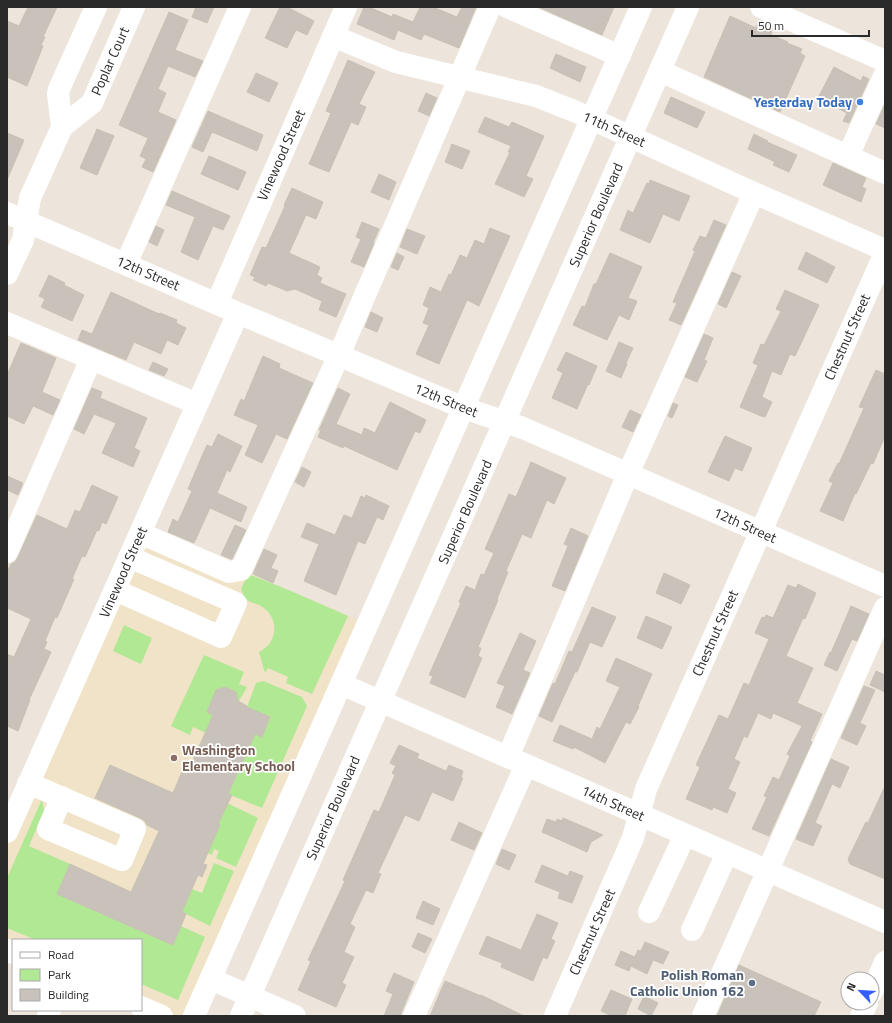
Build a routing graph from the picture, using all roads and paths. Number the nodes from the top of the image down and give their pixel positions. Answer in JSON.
{"nodes":[{"id":1,"x":96,"y":7,"type":"edge"},
{"id":2,"x":134,"y":7,"type":"edge"},
{"id":3,"x":240,"y":7,"type":"edge"},
{"id":4,"x":346,"y":7,"type":"edge"},
{"id":5,"x":490,"y":7,"type":"edge"},
{"id":6,"x":507,"y":7,"type":"edge"},
{"id":7,"x":641,"y":7,"type":"edge"},
{"id":8,"x":688,"y":7,"type":"edge"},
{"id":9,"x":762,"y":7,"type":"edge"},
{"id":10,"x":333,"y":36,"type":"junction"},
{"id":11,"x":620,"y":56,"type":"junction"},
{"id":12,"x":885,"y":60,"type":"edge"},
{"id":13,"x":660,"y":71,"type":"junction"},
{"id":14,"x":885,"y":74,"type":"edge"},
{"id":15,"x":459,"y":77,"type":"junction"},
{"id":16,"x":592,"y":120,"type":"junction"},
{"id":17,"x":62,"y":126,"type":"junction"},
{"id":18,"x":630,"y":137,"type":"junction"},
{"id":19,"x":848,"y":156,"type":"junction"},
{"id":20,"x":885,"y":173,"type":"edge"},
{"id":21,"x":754,"y":193,"type":"junction"},
{"id":22,"x":16,"y":217,"type":"edge"},
{"id":23,"x":885,"y":250,"type":"edge"},
{"id":24,"x":885,"y":253,"type":"edge"},
{"id":25,"x":126,"y":264,"type":"junction"},
{"id":26,"x":7,"y":274,"type":"edge"},
{"id":27,"x":216,"y":303,"type":"junction"},
{"id":28,"x":238,"y":313,"type":"junction"},
{"id":29,"x":7,"y":323,"type":"edge"},
{"id":30,"x":339,"y":355,"type":"junction"},
{"id":31,"x":91,"y":359,"type":"junction"},
{"id":32,"x":198,"y":404,"type":"junction"},
{"id":33,"x":464,"y":408,"type":"junction"},
{"id":34,"x":505,"y":422,"type":"junction"},
{"id":35,"x":628,"y":474,"type":"junction"},
{"id":36,"x":760,"y":532,"type":"junction"},
{"id":37,"x":140,"y":533,"type":"junction"},
{"id":38,"x":7,"y":552,"type":"edge"},
{"id":39,"x":129,"y":557,"type":"junction"},
{"id":40,"x":885,"y":586,"type":"edge"},
{"id":41,"x":115,"y":590,"type":"junction"},
{"id":42,"x":885,"y":608,"type":"edge"},
{"id":43,"x":341,"y":684,"type":"junction"},
{"id":44,"x":380,"y":702,"type":"junction"},
{"id":45,"x":517,"y":761,"type":"junction"},
{"id":46,"x":28,"y":783,"type":"junction"},
{"id":47,"x":62,"y":797,"type":"dead end"},
{"id":48,"x":639,"y":814,"type":"junction"},
{"id":49,"x":7,"y":832,"type":"edge"},
{"id":50,"x":685,"y":835,"type":"junction"},
{"id":51,"x":727,"y":853,"type":"junction"},
{"id":52,"x":768,"y":870,"type":"junction"},
{"id":53,"x":649,"y":912,"type":"dead end"},
{"id":54,"x":885,"y":922,"type":"edge"},
{"id":55,"x":692,"y":930,"type":"dead end"},
{"id":56,"x":885,"y":962,"type":"edge"},
{"id":57,"x":880,"y":974,"type":"edge"},
{"id":58,"x":211,"y":979,"type":"junction"},
{"id":59,"x":250,"y":996,"type":"junction"},
{"id":60,"x":142,"y":1007,"type":"edge"},
{"id":61,"x":162,"y":1016,"type":"edge"},
{"id":62,"x":194,"y":1016,"type":"edge"},
{"id":63,"x":241,"y":1016,"type":"edge"},
{"id":64,"x":295,"y":1016,"type":"edge"},
{"id":65,"x":414,"y":1016,"type":"edge"},
{"id":66,"x":555,"y":1016,"type":"edge"},
{"id":67,"x":703,"y":1016,"type":"edge"}],
"edges":[{"from":1,"to":17,"type":"street"},
{"from":2,"to":17,"type":"street","name":"Poplar Court"},
{"from":3,"to":25,"type":"street"},
{"from":4,"to":10,"type":"street","name":"Vinewood Street"},
{"from":5,"to":15,"type":"street"},
{"from":6,"to":11,"type":"street"},
{"from":7,"to":11,"type":"street"},
{"from":8,"to":13,"type":"street","name":"Superior Boulevard"},
{"from":9,"to":12,"type":"street"},
{"from":10,"to":15,"type":"street","name":"11th Street"},
{"from":10,"to":27,"type":"street","name":"Vinewood Street"},
{"from":11,"to":16,"type":"street"},
{"from":13,"to":18,"type":"street","name":"Superior Boulevard"},
{"from":13,"to":19,"type":"street"},
{"from":14,"to":19,"type":"street"},
{"from":15,"to":16,"type":"street","name":"11th Street"},
{"from":15,"to":30,"type":"street"},
{"from":16,"to":18,"type":"street","name":"11th Street"},
{"from":16,"to":33,"type":"street"},
{"from":17,"to":22,"type":"street","name":"Poplar Court"},
{"from":18,"to":21,"type":"street","name":"11th Street"},
{"from":18,"to":34,"type":"street","name":"Superior Boulevard"},
{"from":19,"to":20,"type":"street"},
{"from":21,"to":23,"type":"street","name":"11th Street"},
{"from":21,"to":35,"type":"street"},
{"from":22,"to":25,"type":"street","name":"12th Street"},
{"from":22,"to":26,"type":"street","name":"Poplar Court"},
{"from":24,"to":36,"type":"street","name":"Chestnut Street"},
{"from":25,"to":27,"type":"street","name":"12th Street"},
{"from":27,"to":28,"type":"street","name":"12th Street"},
{"from":28,"to":30,"type":"street","name":"12th Street"},
{"from":28,"to":32,"type":"street","name":"Vinewood Street"},
{"from":29,"to":31,"type":"street"},
{"from":30,"to":33,"type":"street","name":"12th Street"},
{"from":30,"to":37,"type":"street"},
{"from":31,"to":32,"type":"street"},
{"from":31,"to":38,"type":"street"},
{"from":32,"to":37,"type":"street","name":"Vinewood Street"},
{"from":33,"to":34,"type":"street","name":"12th Street"},
{"from":33,"to":43,"type":"street"},
{"from":34,"to":35,"type":"street","name":"12th Street"},
{"from":34,"to":44,"type":"street","name":"Superior Boulevard"},
{"from":35,"to":36,"type":"street","name":"12th Street"},
{"from":35,"to":45,"type":"street"},
{"from":36,"to":40,"type":"street","name":"12th Street"},
{"from":36,"to":48,"type":"street","name":"Chestnut Street"},
{"from":37,"to":39,"type":"street","name":"Vinewood Street"},
{"from":39,"to":41,"type":"street","name":"Vinewood Street"},
{"from":39,"to":41,"type":"street"},
{"from":41,"to":46,"type":"street","name":"Vinewood Street"},
{"from":42,"to":52,"type":"street"},
{"from":43,"to":44,"type":"street","name":"14th Street"},
{"from":43,"to":58,"type":"street"},
{"from":44,"to":45,"type":"street","name":"14th Street"},
{"from":44,"to":59,"type":"street","name":"Superior Boulevard"},
{"from":45,"to":48,"type":"street","name":"14th Street"},
{"from":45,"to":65,"type":"street"},
{"from":46,"to":47,"type":"street"},
{"from":46,"to":49,"type":"street","name":"Vinewood Street"},
{"from":48,"to":50,"type":"street","name":"14th Street"},
{"from":48,"to":66,"type":"street","name":"Chestnut Street"},
{"from":50,"to":51,"type":"street","name":"14th Street"},
{"from":50,"to":53,"type":"street"},
{"from":51,"to":52,"type":"street","name":"14th Street"},
{"from":51,"to":55,"type":"street"},
{"from":52,"to":54,"type":"street","name":"14th Street"},
{"from":52,"to":67,"type":"street"},
{"from":56,"to":57,"type":"street"},
{"from":58,"to":59,"type":"street"},
{"from":58,"to":62,"type":"street"},
{"from":59,"to":63,"type":"street","name":"Superior Boulevard"},
{"from":59,"to":64,"type":"street"},
{"from":60,"to":61,"type":"street"}]}
